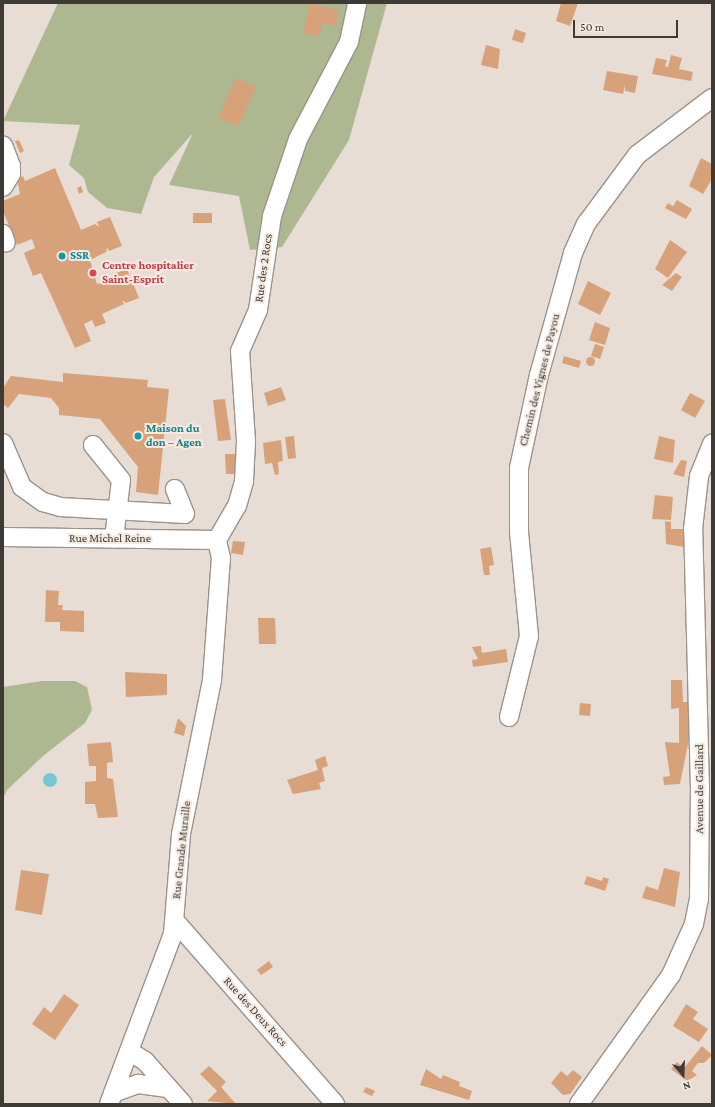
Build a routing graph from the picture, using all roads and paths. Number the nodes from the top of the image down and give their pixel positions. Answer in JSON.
{"nodes":[{"id":1,"x":357,"y":3,"type":"edge"},
{"id":2,"x":712,"y":98,"type":"edge"},
{"id":3,"x":3,"y":145,"type":"edge"},
{"id":4,"x":3,"y":187,"type":"edge"},
{"id":5,"x":4,"y":443,"type":"edge"},
{"id":6,"x":712,"y":443,"type":"edge"},
{"id":7,"x":93,"y":445,"type":"dead end"},
{"id":8,"x":175,"y":489,"type":"dead end"},
{"id":9,"x":119,"y":509,"type":"junction"},
{"id":10,"x":3,"y":537,"type":"edge"},
{"id":11,"x":114,"y":539,"type":"junction"},
{"id":12,"x":217,"y":540,"type":"junction"},
{"id":13,"x":509,"y":716,"type":"dead end"},
{"id":14,"x":175,"y":921,"type":"junction"},
{"id":15,"x":129,"y":1051,"type":"junction"},
{"id":16,"x":168,"y":1088,"type":"junction"},
{"id":17,"x":111,"y":1098,"type":"edge"},
{"id":18,"x":184,"y":1104,"type":"edge"},
{"id":19,"x":335,"y":1104,"type":"edge"},
{"id":20,"x":579,"y":1104,"type":"edge"}],
"edges":[{"from":1,"to":12,"type":"street","name":"Rue des 2 Rocs"},
{"from":2,"to":13,"type":"street","name":"Chemin des Vignes de Payou"},
{"from":3,"to":4,"type":"street"},
{"from":5,"to":9,"type":"street"},
{"from":6,"to":20,"type":"street","name":"Avenue de Gaillard"},
{"from":7,"to":9,"type":"street"},
{"from":8,"to":9,"type":"street"},
{"from":9,"to":11,"type":"street"},
{"from":10,"to":11,"type":"street","name":"Rue Michel Reine"},
{"from":11,"to":12,"type":"street","name":"Rue Michel Reine"},
{"from":12,"to":14,"type":"street","name":"Rue Grande Muraille"},
{"from":14,"to":15,"type":"street","name":"Rue Grande Muraille"},
{"from":14,"to":19,"type":"street","name":"Rue des Deux Rocs"},
{"from":15,"to":16,"type":"street"},
{"from":15,"to":17,"type":"street","name":"Rue Grande Muraille"},
{"from":16,"to":17,"type":"street"},
{"from":16,"to":18,"type":"street"}]}
